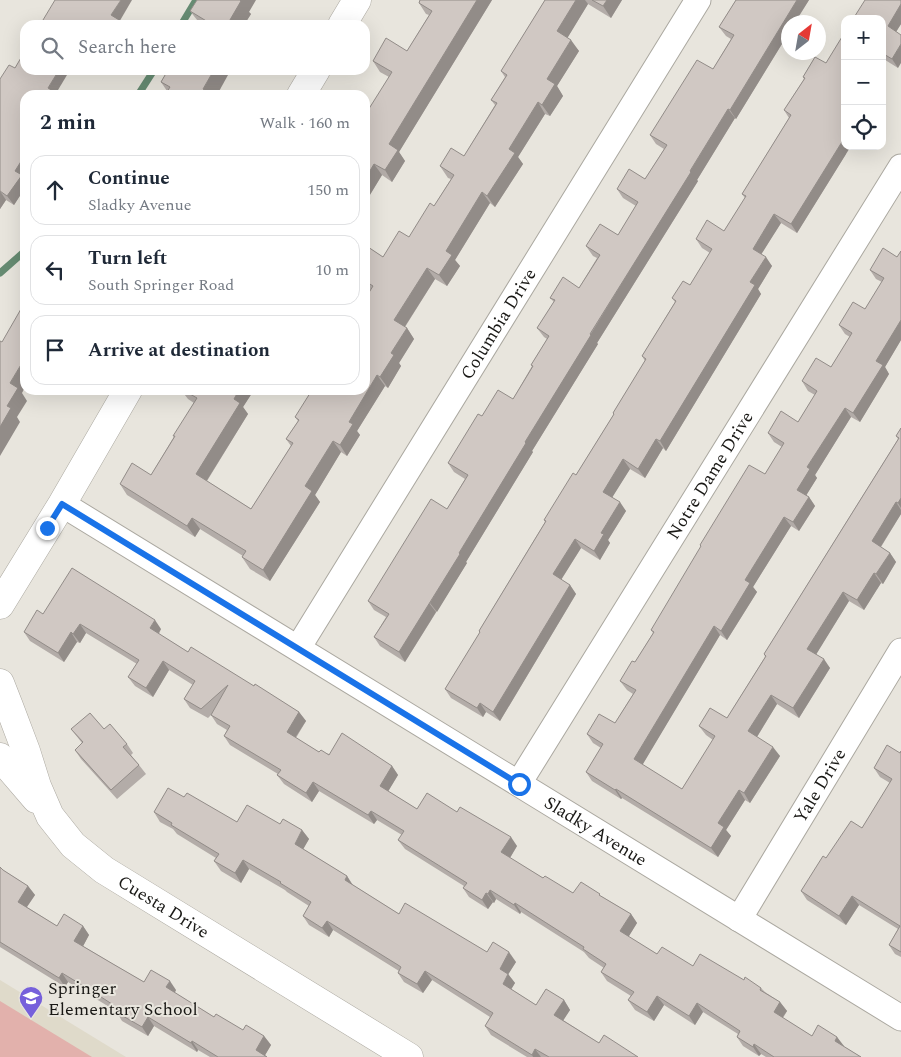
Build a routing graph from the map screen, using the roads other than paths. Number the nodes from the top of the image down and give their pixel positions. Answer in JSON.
{"nodes":[{"id":1,"x":357,"y":0,"type":"edge"},
{"id":2,"x":698,"y":0,"type":"edge"},
{"id":3,"x":345,"y":20,"type":"edge"},
{"id":4,"x":313,"y":75,"type":"edge"},
{"id":5,"x":304,"y":90,"type":"edge"},
{"id":6,"x":901,"y":167,"type":"edge"},
{"id":7,"x":125,"y":395,"type":"edge"},
{"id":8,"x":62,"y":504,"type":"junction"},
{"id":9,"x":0,"y":605,"type":"edge"},
{"id":10,"x":298,"y":648,"type":"junction"},
{"id":11,"x":901,"y":651,"type":"edge"},
{"id":12,"x":0,"y":683,"type":"edge"},
{"id":13,"x":0,"y":757,"type":"edge"},
{"id":14,"x":519,"y":784,"type":"junction"},
{"id":15,"x":50,"y":816,"type":"junction"},
{"id":16,"x":739,"y":919,"type":"junction"},
{"id":17,"x":901,"y":1018,"type":"edge"},
{"id":18,"x":409,"y":1057,"type":"edge"}],
"edges":[{"from":1,"to":3,"type":"street"},
{"from":2,"to":10,"type":"street","name":"Columbia Drive"},
{"from":4,"to":5,"type":"street"},
{"from":6,"to":14,"type":"street","name":"Notre Dame Drive"},
{"from":7,"to":8,"type":"street"},
{"from":8,"to":9,"type":"street"},
{"from":8,"to":10,"type":"street","name":"Sladky Avenue"},
{"from":10,"to":14,"type":"street","name":"Sladky Avenue"},
{"from":11,"to":16,"type":"street","name":"Yale Drive"},
{"from":12,"to":15,"type":"street","name":"Cuesta Drive"},
{"from":13,"to":15,"type":"street"},
{"from":14,"to":16,"type":"street","name":"Sladky Avenue"},
{"from":15,"to":18,"type":"street","name":"Cuesta Drive"},
{"from":16,"to":17,"type":"street","name":"Sladky Avenue"}]}
